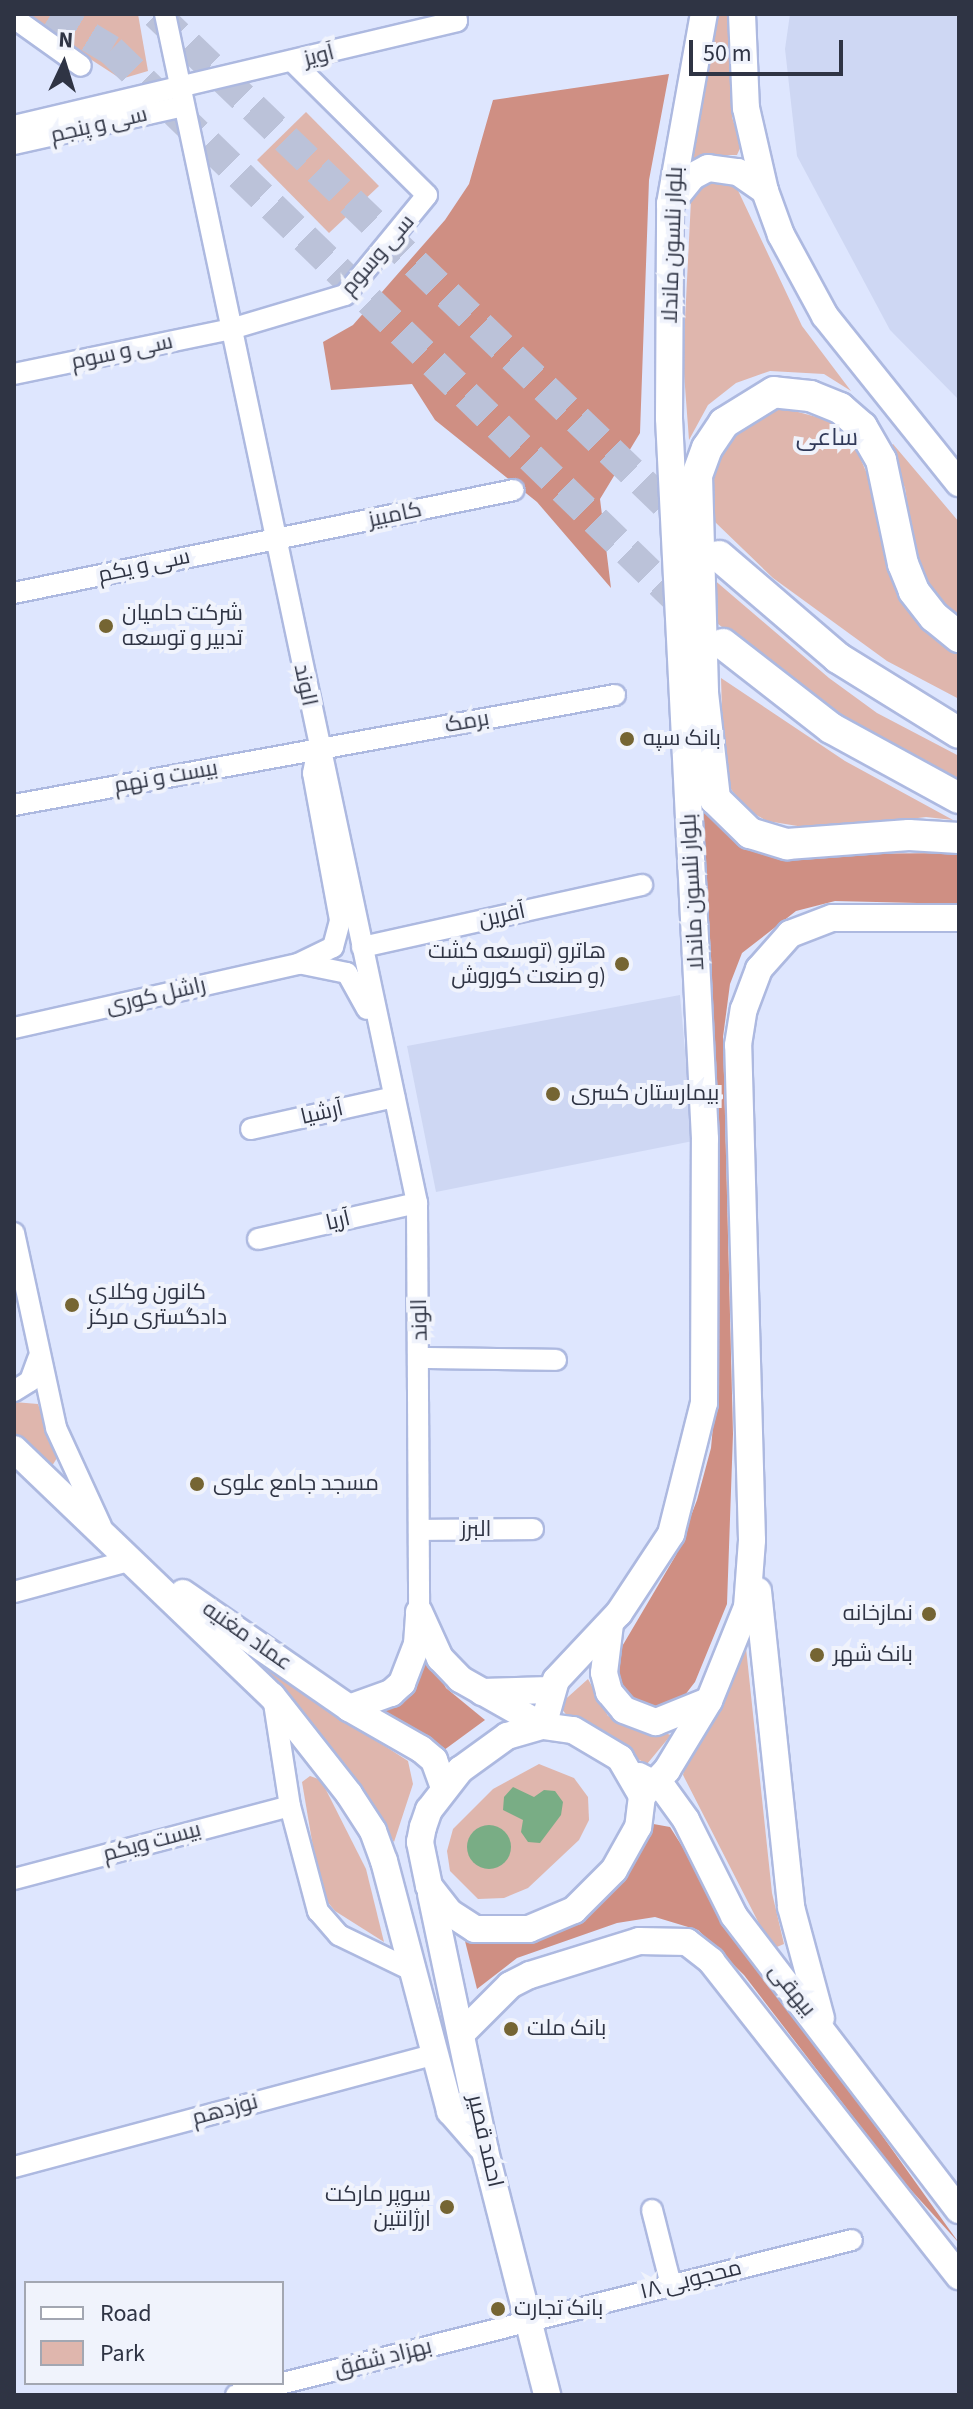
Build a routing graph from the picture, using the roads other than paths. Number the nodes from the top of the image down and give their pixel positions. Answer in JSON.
{"nodes":[{"id":1,"x":165,"y":14,"type":"edge"},
{"id":2,"x":704,"y":14,"type":"edge"},
{"id":3,"x":742,"y":14,"type":"edge"},
{"id":4,"x":14,"y":18,"type":"edge"},
{"id":5,"x":456,"y":18,"type":"edge"},
{"id":6,"x":293,"y":62,"type":"junction"},
{"id":7,"x":81,"y":66,"type":"dead end"},
{"id":8,"x":183,"y":97,"type":"junction"},
{"id":9,"x":14,"y":126,"type":"edge"},
{"id":10,"x":14,"y":144,"type":"edge"},
{"id":11,"x":765,"y":191,"type":"junction"},
{"id":12,"x":670,"y":204,"type":"junction"},
{"id":13,"x":231,"y":329,"type":"junction"},
{"id":14,"x":14,"y":374,"type":"edge"},
{"id":15,"x":959,"y":483,"type":"edge"},
{"id":16,"x":514,"y":490,"type":"dead end"},
{"id":17,"x":275,"y":540,"type":"junction"},
{"id":18,"x":719,"y":556,"type":"dead end"},
{"id":19,"x":14,"y":593,"type":"edge"},
{"id":20,"x":959,"y":637,"type":"edge"},
{"id":21,"x":723,"y":644,"type":"dead end"},
{"id":22,"x":838,"y":658,"type":"junction"},
{"id":23,"x":615,"y":695,"type":"dead end"},
{"id":24,"x":959,"y":712,"type":"edge"},
{"id":25,"x":959,"y":733,"type":"edge"},
{"id":26,"x":318,"y":750,"type":"junction"},
{"id":27,"x":959,"y":798,"type":"edge"},
{"id":28,"x":14,"y":805,"type":"edge"},
{"id":29,"x":959,"y":838,"type":"edge"},
{"id":30,"x":642,"y":885,"type":"dead end"},
{"id":31,"x":959,"y":918,"type":"edge"},
{"id":32,"x":362,"y":947,"type":"junction"},
{"id":33,"x":298,"y":964,"type":"junction"},
{"id":34,"x":14,"y":1028,"type":"edge"},
{"id":35,"x":383,"y":1037,"type":"junction"},
{"id":36,"x":394,"y":1097,"type":"junction"},
{"id":37,"x":251,"y":1129,"type":"dead end"},
{"id":38,"x":417,"y":1203,"type":"junction"},
{"id":39,"x":14,"y":1233,"type":"edge"},
{"id":40,"x":258,"y":1239,"type":"dead end"},
{"id":41,"x":421,"y":1358,"type":"junction"},
{"id":42,"x":38,"y":1359,"type":"junction"},
{"id":43,"x":556,"y":1360,"type":"dead end"},
{"id":44,"x":14,"y":1391,"type":"edge"},
{"id":45,"x":14,"y":1449,"type":"edge"},
{"id":46,"x":533,"y":1529,"type":"dead end"},
{"id":47,"x":419,"y":1530,"type":"junction"},
{"id":48,"x":105,"y":1534,"type":"junction"},
{"id":49,"x":752,"y":1540,"type":"junction"},
{"id":50,"x":132,"y":1560,"type":"junction"},
{"id":51,"x":164,"y":1590,"type":"junction"},
{"id":52,"x":14,"y":1592,"type":"edge"},
{"id":53,"x":419,"y":1612,"type":"junction"},
{"id":54,"x":610,"y":1624,"type":"junction"},
{"id":55,"x":550,"y":1690,"type":"junction"},
{"id":56,"x":479,"y":1692,"type":"junction"},
{"id":57,"x":272,"y":1696,"type":"junction"},
{"id":58,"x":709,"y":1701,"type":"junction"},
{"id":59,"x":349,"y":1708,"type":"junction"},
{"id":60,"x":543,"y":1726,"type":"junction"},
{"id":61,"x":643,"y":1784,"type":"junction"},
{"id":62,"x":444,"y":1788,"type":"junction"},
{"id":63,"x":290,"y":1806,"type":"junction"},
{"id":64,"x":14,"y":1879,"type":"edge"},
{"id":65,"x":429,"y":1886,"type":"junction"},
{"id":66,"x":411,"y":1970,"type":"junction"},
{"id":67,"x":824,"y":2030,"type":"junction"},
{"id":68,"x":461,"y":2034,"type":"junction"},
{"id":69,"x":436,"y":2054,"type":"junction"},
{"id":70,"x":485,"y":2151,"type":"junction"},
{"id":71,"x":14,"y":2167,"type":"edge"},
{"id":72,"x":652,"y":2210,"type":"dead end"},
{"id":73,"x":959,"y":2210,"type":"edge"},
{"id":74,"x":852,"y":2240,"type":"dead end"},
{"id":75,"x":959,"y":2276,"type":"edge"},
{"id":76,"x":671,"y":2285,"type":"junction"},
{"id":77,"x":530,"y":2321,"type":"junction"},
{"id":78,"x":284,"y":2383,"type":"edge"},
{"id":79,"x":276,"y":2385,"type":"edge"},
{"id":80,"x":236,"y":2395,"type":"edge"},
{"id":81,"x":547,"y":2395,"type":"edge"}],
"edges":[{"from":1,"to":8,"type":"street","name":"الوند"},
{"from":2,"to":12,"type":"main road","name":"بلوار نلسون ماندلا"},
{"from":3,"to":11,"type":"main road"},
{"from":4,"to":7,"type":"street"},
{"from":5,"to":6,"type":"street","name":"آویز"},
{"from":6,"to":8,"type":"street","name":"آویز"},
{"from":6,"to":13,"type":"street","name":"سی وسوم"},
{"from":8,"to":9,"type":"street","name":"سی و پنجم"},
{"from":8,"to":10,"type":"street","name":"سی و پنجم"},
{"from":8,"to":13,"type":"street","name":"الوند"},
{"from":11,"to":12,"type":"main road"},
{"from":11,"to":15,"type":"main road"},
{"from":12,"to":54,"type":"main road","name":"بلوار نلسون ماندلا"},
{"from":13,"to":14,"type":"street","name":"سی و سوم"},
{"from":13,"to":17,"type":"street","name":"الوند"},
{"from":16,"to":17,"type":"street","name":"کامبیز"},
{"from":17,"to":19,"type":"street","name":"سی و یکم"},
{"from":17,"to":26,"type":"street","name":"الوند"},
{"from":18,"to":22,"type":"highway"},
{"from":20,"to":29,"type":"highway"},
{"from":21,"to":27,"type":"highway"},
{"from":22,"to":24,"type":"highway"},
{"from":22,"to":25,"type":"highway"},
{"from":23,"to":26,"type":"street","name":"برمک"},
{"from":26,"to":28,"type":"street","name":"بیست و نهم"},
{"from":26,"to":32,"type":"street","name":"الوند"},
{"from":26,"to":33,"type":"street"},
{"from":30,"to":32,"type":"street","name":"آفرین"},
{"from":31,"to":49,"type":"main road"},
{"from":32,"to":35,"type":"street","name":"الوند"},
{"from":33,"to":34,"type":"street","name":"راشل کوری"},
{"from":33,"to":35,"type":"street"},
{"from":35,"to":36,"type":"street","name":"الوند"},
{"from":36,"to":37,"type":"street","name":"آرشیا"},
{"from":36,"to":38,"type":"street","name":"الوند"},
{"from":38,"to":40,"type":"street","name":"آریا"},
{"from":38,"to":41,"type":"street","name":"الوند"},
{"from":39,"to":42,"type":"street"},
{"from":41,"to":43,"type":"street","name":"الوند"},
{"from":41,"to":47,"type":"street","name":"الوند"},
{"from":42,"to":44,"type":"street"},
{"from":42,"to":48,"type":"street"},
{"from":45,"to":48,"type":"main road","name":"عماد مغنیه"},
{"from":46,"to":47,"type":"street","name":"البرز"},
{"from":47,"to":53,"type":"street","name":"الوند"},
{"from":48,"to":50,"type":"main road","name":"عماد مغنیه"},
{"from":49,"to":58,"type":"main road"},
{"from":49,"to":67,"type":"main road"},
{"from":50,"to":51,"type":"main road","name":"عماد مغنیه"},
{"from":50,"to":52,"type":"street"},
{"from":51,"to":57,"type":"main road"},
{"from":51,"to":59,"type":"main road","name":"عماد مغنیه"},
{"from":53,"to":56,"type":"main road"},
{"from":53,"to":59,"type":"main road"},
{"from":54,"to":55,"type":"main road","name":"بلوار نلسون ماندلا"},
{"from":54,"to":58,"type":"main road"},
{"from":55,"to":56,"type":"main road"},
{"from":55,"to":60,"type":"main road"},
{"from":56,"to":60,"type":"main road"},
{"from":57,"to":63,"type":"street"},
{"from":57,"to":66,"type":"main road"},
{"from":58,"to":61,"type":"main road"},
{"from":59,"to":62,"type":"main road","name":"عماد مغنیه"},
{"from":60,"to":61,"type":"main road"},
{"from":60,"to":62,"type":"main road"},
{"from":61,"to":65,"type":"main road"},
{"from":61,"to":67,"type":"main road","name":"بیهقی"},
{"from":62,"to":65,"type":"main road"},
{"from":63,"to":64,"type":"street","name":"بیست ویکم"},
{"from":63,"to":66,"type":"street"},
{"from":65,"to":68,"type":"main road","name":"احمد قصیر"},
{"from":66,"to":69,"type":"main road"},
{"from":67,"to":73,"type":"main road","name":"بیهقی"},
{"from":68,"to":70,"type":"main road","name":"احمد قصیر"},
{"from":68,"to":75,"type":"main road"},
{"from":69,"to":70,"type":"main road"},
{"from":69,"to":71,"type":"street","name":"نوزدهم"},
{"from":70,"to":77,"type":"main road","name":"احمد قصیر"},
{"from":72,"to":76,"type":"street"},
{"from":74,"to":76,"type":"street","name":"محجوبی ۱۸"},
{"from":76,"to":77,"type":"street","name":"محجوبی ۱۸"},
{"from":77,"to":78,"type":"street","name":"بهزاد شفق"},
{"from":77,"to":81,"type":"main road","name":"احمد قصیر"},
{"from":79,"to":80,"type":"street","name":"بهزاد شفق"}]}
